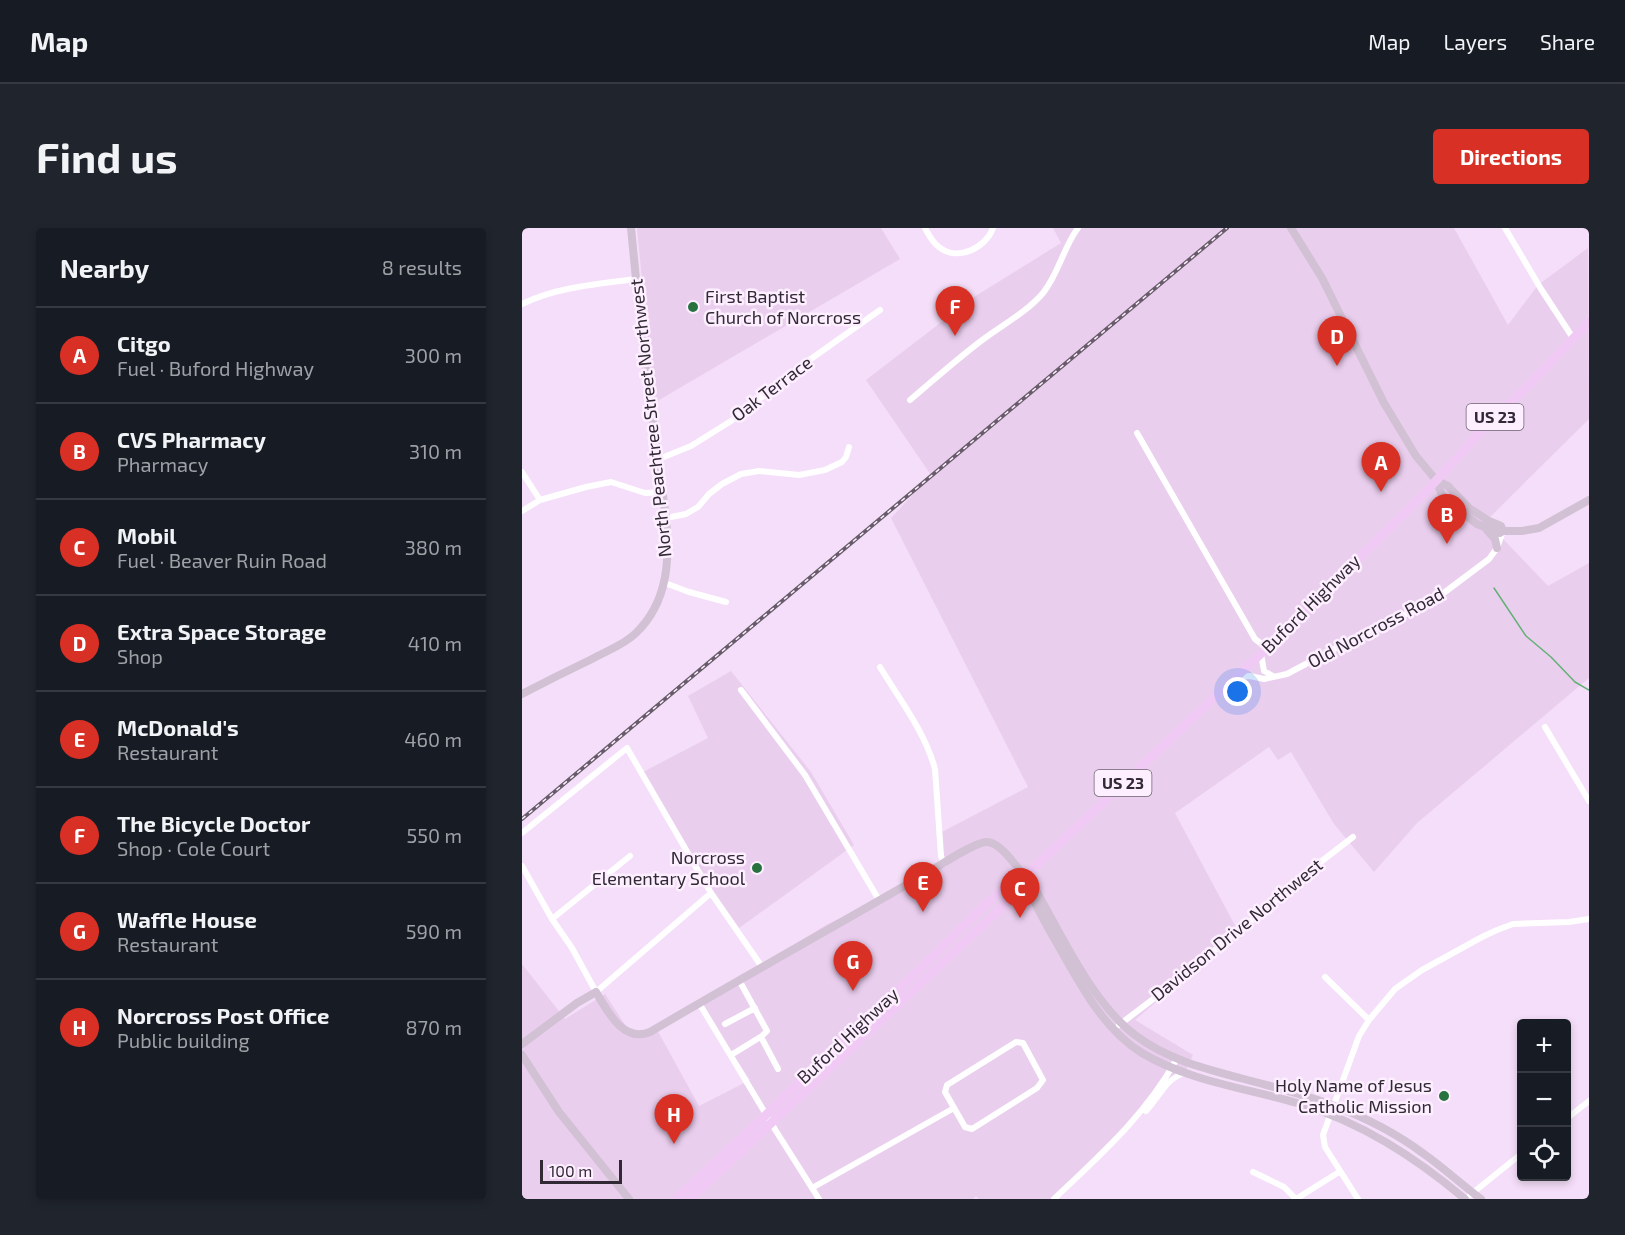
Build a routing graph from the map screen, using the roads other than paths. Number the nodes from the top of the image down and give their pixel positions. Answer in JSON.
{"nodes":[{"id":1,"x":631,"y":228,"type":"edge"},
{"id":2,"x":925,"y":228,"type":"edge"},
{"id":3,"x":993,"y":228,"type":"edge"},
{"id":4,"x":1078,"y":228,"type":"edge"},
{"id":5,"x":1290,"y":228,"type":"edge"},
{"id":6,"x":1505,"y":228,"type":"edge"},
{"id":7,"x":636,"y":279,"type":"junction"},
{"id":8,"x":522,"y":304,"type":"edge"},
{"id":9,"x":880,"y":310,"type":"dead end"},
{"id":10,"x":1589,"y":322,"type":"edge"},
{"id":11,"x":1573,"y":338,"type":"junction"},
{"id":12,"x":910,"y":400,"type":"dead end"},
{"id":13,"x":1137,"y":433,"type":"dead end"},
{"id":14,"x":849,"y":447,"type":"dead end"},
{"id":15,"x":659,"y":459,"type":"junction"},
{"id":16,"x":522,"y":472,"type":"edge"},
{"id":17,"x":1436,"y":480,"type":"junction"},
{"id":18,"x":663,"y":492,"type":"junction"},
{"id":19,"x":540,"y":500,"type":"junction"},
{"id":20,"x":1589,"y":500,"type":"edge"},
{"id":21,"x":522,"y":511,"type":"edge"},
{"id":22,"x":666,"y":518,"type":"junction"},
{"id":23,"x":1482,"y":527,"type":"junction"},
{"id":24,"x":1503,"y":531,"type":"junction"},
{"id":25,"x":1497,"y":548,"type":"junction"},
{"id":26,"x":664,"y":583,"type":"junction"},
{"id":27,"x":726,"y":602,"type":"dead end"},
{"id":28,"x":1264,"y":651,"type":"junction"},
{"id":29,"x":880,"y":668,"type":"dead end"},
{"id":30,"x":1236,"y":677,"type":"junction"},
{"id":31,"x":1273,"y":677,"type":"junction"},
{"id":32,"x":741,"y":690,"type":"dead end"},
{"id":33,"x":522,"y":694,"type":"edge"},
{"id":34,"x":1545,"y":727,"type":"dead end"},
{"id":35,"x":1589,"y":801,"type":"edge"},
{"id":36,"x":522,"y":833,"type":"edge"},
{"id":37,"x":1353,"y":837,"type":"dead end"},
{"id":38,"x":630,"y":856,"type":"dead end"},
{"id":39,"x":944,"y":864,"type":"junction"},
{"id":40,"x":522,"y":866,"type":"edge"},
{"id":41,"x":1024,"y":878,"type":"junction"},
{"id":42,"x":711,"y":893,"type":"junction"},
{"id":43,"x":879,"y":900,"type":"junction"},
{"id":44,"x":1033,"y":902,"type":"junction"},
{"id":45,"x":1002,"y":907,"type":"junction"},
{"id":46,"x":552,"y":919,"type":"junction"},
{"id":47,"x":1589,"y":919,"type":"edge"},
{"id":48,"x":762,"y":967,"type":"junction"},
{"id":49,"x":1325,"y":977,"type":"dead end"},
{"id":50,"x":739,"y":980,"type":"junction"},
{"id":51,"x":906,"y":982,"type":"junction"},
{"id":52,"x":913,"y":990,"type":"junction"},
{"id":53,"x":596,"y":992,"type":"junction"},
{"id":54,"x":699,"y":1003,"type":"junction"},
{"id":55,"x":755,"y":1008,"type":"junction"},
{"id":56,"x":1369,"y":1020,"type":"junction"},
{"id":57,"x":725,"y":1024,"type":"dead end"},
{"id":58,"x":1118,"y":1026,"type":"junction"},
{"id":59,"x":761,"y":1037,"type":"junction"},
{"id":60,"x":522,"y":1044,"type":"edge"},
{"id":61,"x":522,"y":1055,"type":"edge"},
{"id":62,"x":731,"y":1055,"type":"junction"},
{"id":63,"x":1173,"y":1064,"type":"junction"},
{"id":64,"x":778,"y":1069,"type":"dead end"},
{"id":65,"x":1185,"y":1073,"type":"junction"},
{"id":66,"x":1589,"y":1101,"type":"edge"},
{"id":67,"x":954,"y":1108,"type":"junction"},
{"id":68,"x":1332,"y":1110,"type":"junction"},
{"id":69,"x":1571,"y":1115,"type":"edge"},
{"id":70,"x":769,"y":1119,"type":"junction"},
{"id":71,"x":1133,"y":1120,"type":"junction"},
{"id":72,"x":1517,"y":1157,"type":"edge"},
{"id":73,"x":1253,"y":1172,"type":"dead end"},
{"id":74,"x":1339,"y":1172,"type":"junction"},
{"id":75,"x":812,"y":1188,"type":"junction"},
{"id":76,"x":1473,"y":1193,"type":"junction"},
{"id":77,"x":1465,"y":1198,"type":"edge"},
{"id":78,"x":629,"y":1199,"type":"edge"},
{"id":79,"x":675,"y":1199,"type":"edge"},
{"id":80,"x":690,"y":1199,"type":"edge"},
{"id":81,"x":819,"y":1199,"type":"edge"},
{"id":82,"x":1054,"y":1199,"type":"edge"},
{"id":83,"x":1296,"y":1199,"type":"edge"},
{"id":84,"x":1358,"y":1199,"type":"edge"},
{"id":85,"x":1481,"y":1199,"type":"edge"}],
"edges":[{"from":1,"to":7,"type":"street","name":"North Peachtree Street Northwest"},
{"from":2,"to":3,"type":"street"},
{"from":4,"to":12,"type":"street"},
{"from":5,"to":17,"type":"street"},
{"from":6,"to":11,"type":"street"},
{"from":7,"to":8,"type":"street"},
{"from":7,"to":15,"type":"street","name":"North Peachtree Street Northwest"},
{"from":9,"to":15,"type":"street","name":"Oak Terrace"},
{"from":10,"to":11,"type":"main road","name":"Buford Highway","number":"US 23"},
{"from":11,"to":17,"type":"main road","name":"Buford Highway","number":"US 23"},
{"from":13,"to":28,"type":"street"},
{"from":14,"to":22,"type":"street"},
{"from":15,"to":18,"type":"street","name":"North Peachtree Street Northwest"},
{"from":16,"to":19,"type":"street"},
{"from":17,"to":23,"type":"street"},
{"from":17,"to":24,"type":"street"},
{"from":17,"to":28,"type":"main road","name":"Buford Highway","number":"US 23"},
{"from":18,"to":19,"type":"street"},
{"from":18,"to":22,"type":"street","name":"North Peachtree Street Northwest"},
{"from":19,"to":21,"type":"street"},
{"from":20,"to":24,"type":"street"},
{"from":22,"to":26,"type":"street","name":"North Peachtree Street Northwest"},
{"from":23,"to":24,"type":"street"},
{"from":23,"to":25,"type":"street"},
{"from":24,"to":25,"type":"street","name":"Old Norcross Road"},
{"from":25,"to":31,"type":"street","name":"Old Norcross Road"},
{"from":26,"to":27,"type":"street"},
{"from":26,"to":33,"type":"street","name":"North Peachtree Street Northwest"},
{"from":28,"to":30,"type":"main road","name":"Buford Highway","number":"US 23"},
{"from":28,"to":31,"type":"street"},
{"from":29,"to":39,"type":"street"},
{"from":30,"to":31,"type":"street","name":"Old Norcross Road"},
{"from":30,"to":41,"type":"main road","name":"Buford Highway","number":"US 23"},
{"from":32,"to":43,"type":"street"},
{"from":34,"to":35,"type":"street"},
{"from":36,"to":42,"type":"street"},
{"from":37,"to":58,"type":"street","name":"Davidson Drive Northwest"},
{"from":38,"to":46,"type":"street"},
{"from":39,"to":41,"type":"street"},
{"from":39,"to":43,"type":"street"},
{"from":40,"to":46,"type":"street"},
{"from":41,"to":44,"type":"street"},
{"from":41,"to":45,"type":"main road","name":"Buford Highway","number":"US 23"},
{"from":41,"to":51,"type":"main road","name":"Buford Highway","number":"US 23"},
{"from":41,"to":58,"type":"street"},
{"from":42,"to":48,"type":"street"},
{"from":42,"to":53,"type":"street"},
{"from":43,"to":48,"type":"street"},
{"from":44,"to":45,"type":"street"},
{"from":44,"to":58,"type":"street"},
{"from":45,"to":52,"type":"main road","name":"Buford Highway","number":"US 23"},
{"from":46,"to":53,"type":"street"},
{"from":47,"to":56,"type":"street"},
{"from":48,"to":50,"type":"street"},
{"from":49,"to":56,"type":"street"},
{"from":50,"to":54,"type":"street"},
{"from":50,"to":55,"type":"street"},
{"from":51,"to":52,"type":"main road"},
{"from":51,"to":70,"type":"main road","name":"Buford Highway","number":"US 23"},
{"from":52,"to":70,"type":"main road","name":"Buford Highway","number":"US 23"},
{"from":53,"to":54,"type":"street"},
{"from":53,"to":60,"type":"street"},
{"from":54,"to":62,"type":"street"},
{"from":55,"to":57,"type":"street"},
{"from":55,"to":59,"type":"street"},
{"from":56,"to":68,"type":"street"},
{"from":58,"to":63,"type":"street"},
{"from":59,"to":62,"type":"street"},
{"from":59,"to":64,"type":"street"},
{"from":61,"to":78,"type":"street"},
{"from":62,"to":70,"type":"street"},
{"from":63,"to":65,"type":"street"},
{"from":63,"to":68,"type":"street"},
{"from":63,"to":71,"type":"street"},
{"from":65,"to":68,"type":"street"},
{"from":65,"to":71,"type":"street"},
{"from":66,"to":69,"type":"street"},
{"from":67,"to":67,"type":"street"},
{"from":67,"to":75,"type":"street"},
{"from":68,"to":74,"type":"street"},
{"from":68,"to":76,"type":"street"},
{"from":68,"to":77,"type":"street"},
{"from":70,"to":75,"type":"street"},
{"from":70,"to":79,"type":"main road","name":"Buford Highway","number":"US 23"},
{"from":70,"to":80,"type":"main road","name":"Buford Highway","number":"US 23"},
{"from":71,"to":82,"type":"street"},
{"from":72,"to":76,"type":"street"},
{"from":73,"to":83,"type":"street"},
{"from":74,"to":83,"type":"street"},
{"from":74,"to":84,"type":"street"},
{"from":75,"to":81,"type":"street"},
{"from":76,"to":77,"type":"street"},
{"from":76,"to":85,"type":"street"}]}
